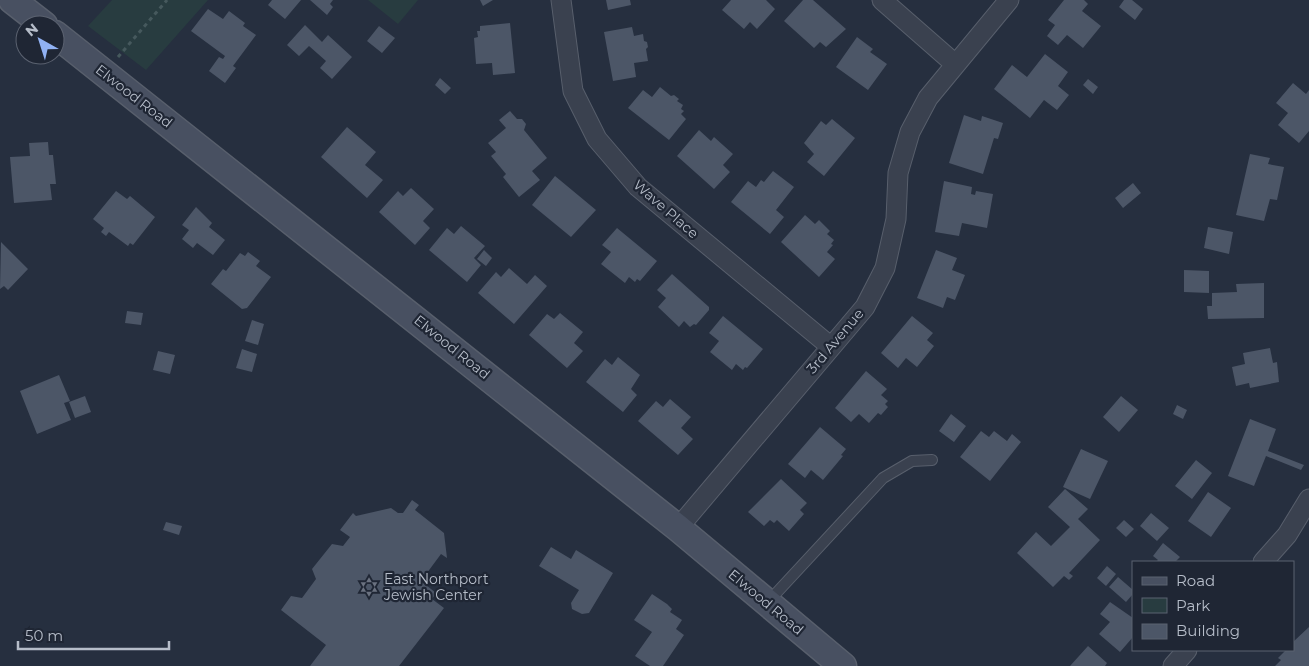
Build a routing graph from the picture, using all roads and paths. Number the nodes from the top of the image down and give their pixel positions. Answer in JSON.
{"nodes":[{"id":1,"x":12,"y":0,"type":"edge"},
{"id":2,"x":167,"y":0,"type":"edge"},
{"id":3,"x":561,"y":0,"type":"edge"},
{"id":4,"x":882,"y":0,"type":"edge"},
{"id":5,"x":1009,"y":0,"type":"edge"},
{"id":6,"x":31,"y":15,"type":"edge"},
{"id":7,"x":65,"y":42,"type":"edge"},
{"id":8,"x":955,"y":64,"type":"junction"},
{"id":9,"x":105,"y":73,"type":"junction"},
{"id":10,"x":830,"y":346,"type":"junction"},
{"id":11,"x":932,"y":460,"type":"dead end"},
{"id":12,"x":1309,"y":500,"type":"edge"},
{"id":13,"x":678,"y":528,"type":"junction"},
{"id":14,"x":1265,"y":561,"type":"edge"},
{"id":15,"x":768,"y":602,"type":"junction"},
{"id":16,"x":1186,"y":651,"type":"edge"},
{"id":17,"x":843,"y":666,"type":"edge"},
{"id":18,"x":1173,"y":666,"type":"edge"}],
"edges":[{"from":1,"to":6,"type":"main road"},
{"from":2,"to":9,"type":"path"},
{"from":3,"to":10,"type":"street","name":"Wave Place"},
{"from":4,"to":8,"type":"street"},
{"from":5,"to":8,"type":"street","name":"3rd Avenue"},
{"from":7,"to":9,"type":"main road","name":"Elwood Road"},
{"from":8,"to":10,"type":"street","name":"3rd Avenue"},
{"from":9,"to":13,"type":"main road","name":"Elwood Road"},
{"from":10,"to":13,"type":"street","name":"3rd Avenue"},
{"from":11,"to":15,"type":"lane"},
{"from":12,"to":14,"type":"street"},
{"from":13,"to":15,"type":"main road","name":"Elwood Road"},
{"from":15,"to":17,"type":"main road","name":"Elwood Road"},
{"from":16,"to":18,"type":"street"}]}
